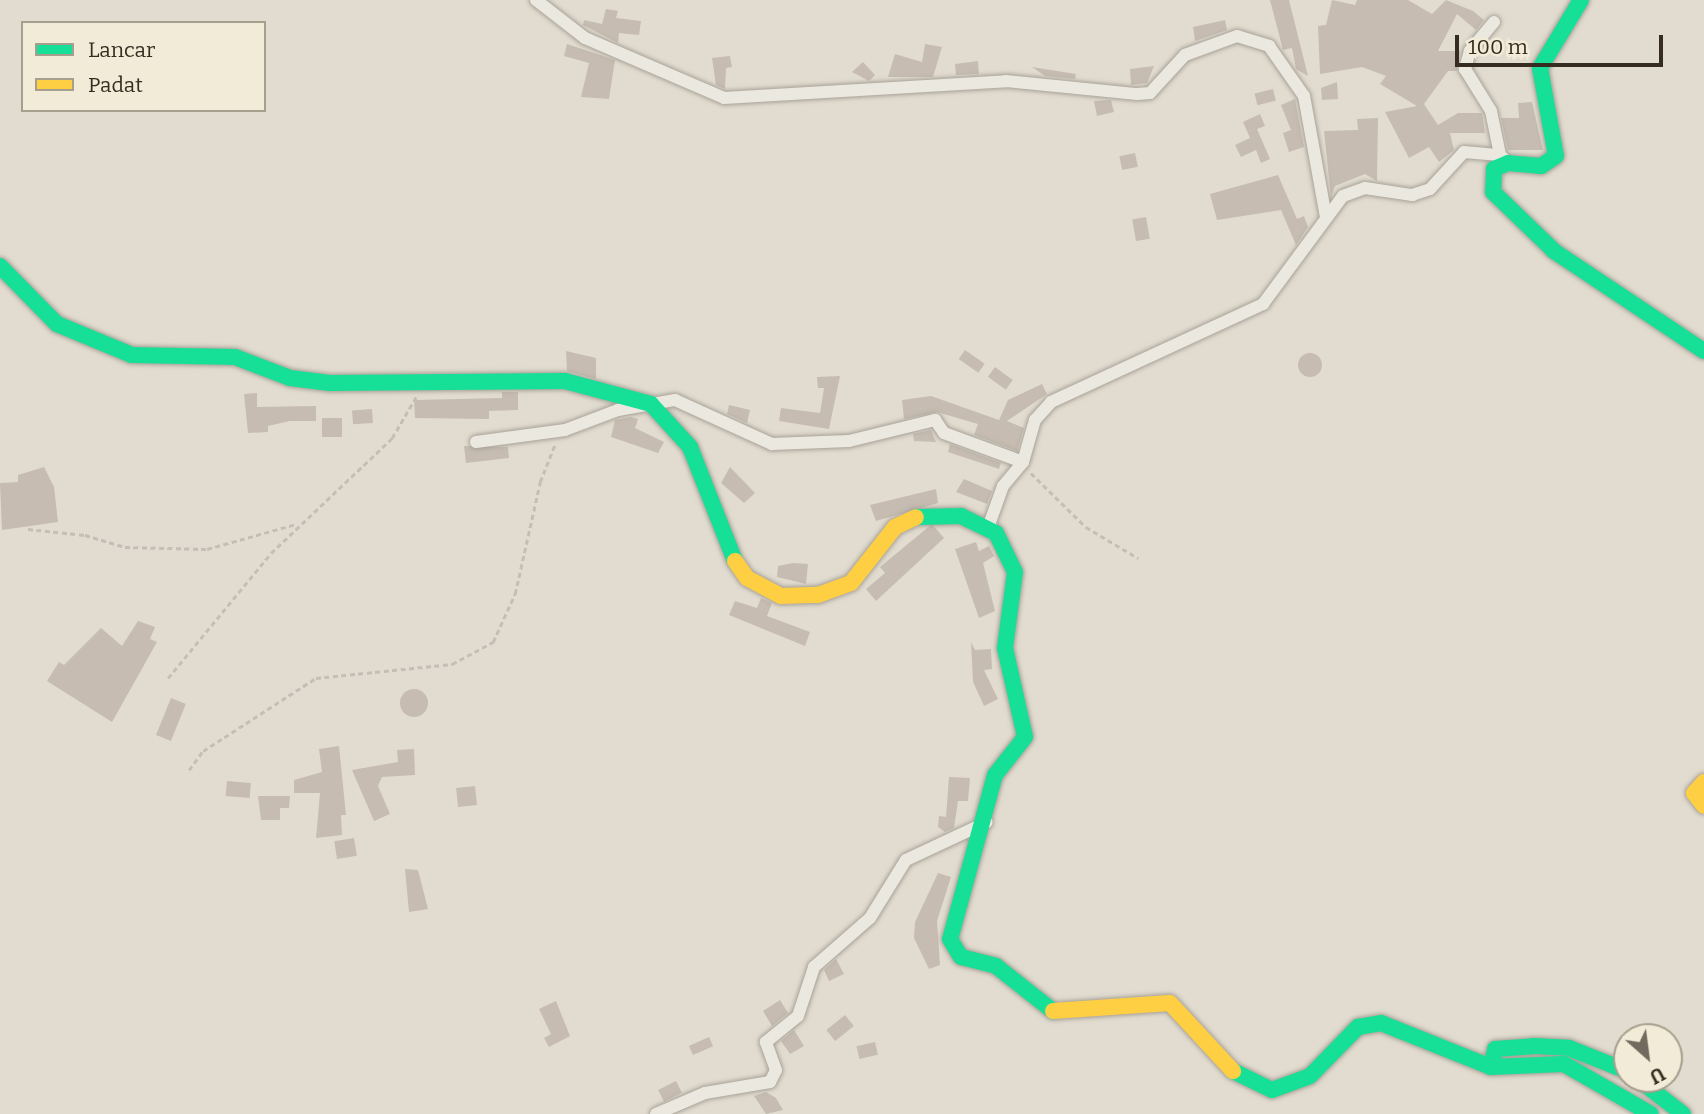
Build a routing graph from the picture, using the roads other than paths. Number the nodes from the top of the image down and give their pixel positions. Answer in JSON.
{"nodes":[{"id":1,"x":536,"y":0,"type":"edge"},
{"id":2,"x":1581,"y":0,"type":"edge"},
{"id":3,"x":1494,"y":22,"type":"dead end"},
{"id":4,"x":1504,"y":159,"type":"junction"},
{"id":5,"x":1326,"y":217,"type":"junction"},
{"id":6,"x":0,"y":266,"type":"edge"},
{"id":7,"x":1704,"y":351,"type":"edge"},
{"id":8,"x":651,"y":404,"type":"junction"},
{"id":9,"x":476,"y":442,"type":"dead end"},
{"id":10,"x":1023,"y":462,"type":"junction"},
{"id":11,"x":996,"y":533,"type":"junction"},
{"id":12,"x":1704,"y":782,"type":"edge"},
{"id":13,"x":1704,"y":806,"type":"edge"},
{"id":14,"x":986,"y":822,"type":"junction"},
{"id":15,"x":1613,"y":1065,"type":"edge"},
{"id":16,"x":1491,"y":1067,"type":"junction"},
{"id":17,"x":1656,"y":1093,"type":"edge"},
{"id":18,"x":656,"y":1114,"type":"edge"},
{"id":19,"x":1651,"y":1114,"type":"edge"},
{"id":20,"x":1683,"y":1114,"type":"edge"}],
"edges":[{"from":1,"to":5,"type":"street"},
{"from":2,"to":4,"type":"street"},
{"from":3,"to":4,"type":"street"},
{"from":4,"to":5,"type":"street"},
{"from":4,"to":7,"type":"street"},
{"from":5,"to":10,"type":"street"},
{"from":6,"to":8,"type":"street"},
{"from":8,"to":9,"type":"street"},
{"from":8,"to":10,"type":"street"},
{"from":8,"to":11,"type":"street"},
{"from":10,"to":11,"type":"street"},
{"from":11,"to":14,"type":"street"},
{"from":12,"to":13,"type":"street"},
{"from":14,"to":16,"type":"street"},
{"from":14,"to":18,"type":"street"},
{"from":15,"to":16,"type":"street"},
{"from":16,"to":19,"type":"street"},
{"from":17,"to":20,"type":"street"}]}
